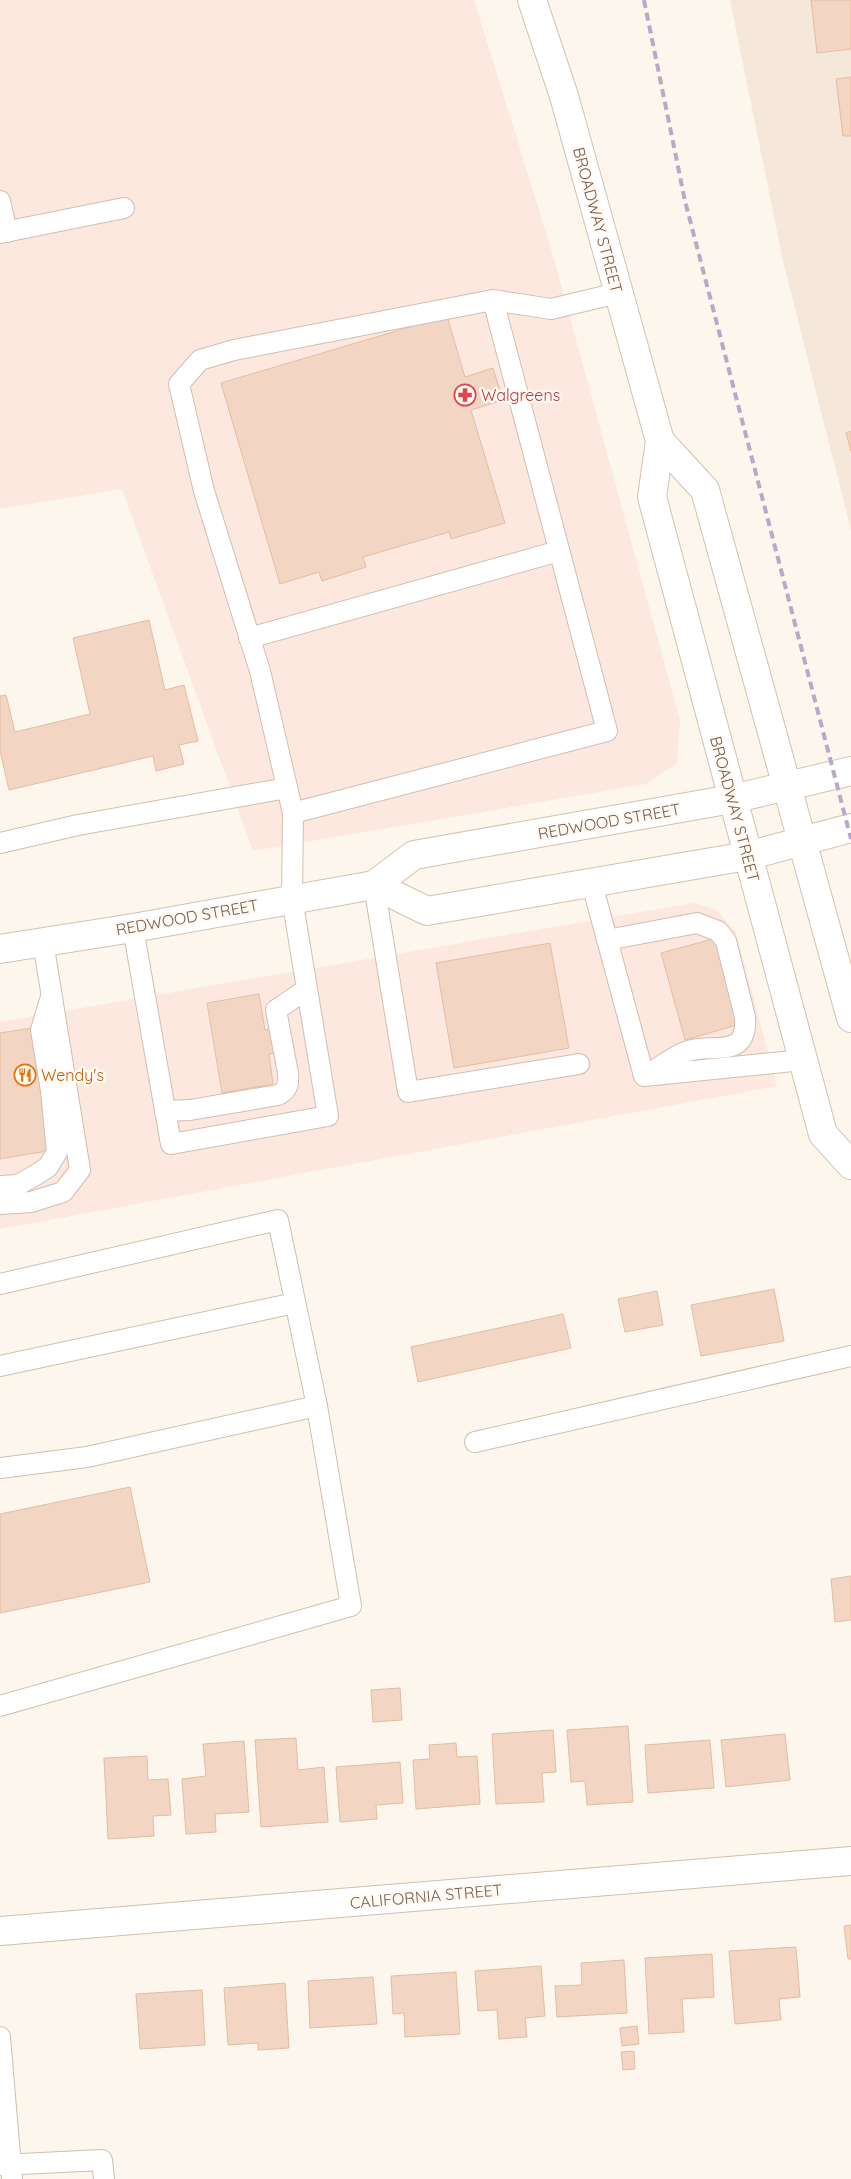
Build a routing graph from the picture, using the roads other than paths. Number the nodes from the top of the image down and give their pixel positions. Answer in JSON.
{"nodes":[{"id":1,"x":532,"y":0,"type":"edge"},
{"id":2,"x":0,"y":201,"type":"edge"},
{"id":3,"x":124,"y":208,"type":"dead end"},
{"id":4,"x":3,"y":232,"type":"edge"},
{"id":5,"x":618,"y":292,"type":"junction"},
{"id":6,"x":493,"y":300,"type":"junction"},
{"id":7,"x":660,"y":441,"type":"junction"},
{"id":8,"x":559,"y":551,"type":"junction"},
{"id":9,"x":249,"y":638,"type":"junction"},
{"id":10,"x":851,"y":771,"type":"edge"},
{"id":11,"x":788,"y":787,"type":"junction"},
{"id":12,"x":287,"y":788,"type":"junction"},
{"id":13,"x":732,"y":799,"type":"junction"},
{"id":14,"x":293,"y":813,"type":"junction"},
{"id":15,"x":851,"y":828,"type":"edge"},
{"id":16,"x":803,"y":842,"type":"junction"},
{"id":17,"x":0,"y":843,"type":"edge"},
{"id":18,"x":747,"y":856,"type":"junction"},
{"id":19,"x":592,"y":884,"type":"junction"},
{"id":20,"x":374,"y":885,"type":"junction"},
{"id":21,"x":292,"y":898,"type":"junction"},
{"id":22,"x":133,"y":928,"type":"junction"},
{"id":23,"x":607,"y":940,"type":"junction"},
{"id":24,"x":43,"y":942,"type":"junction"},
{"id":25,"x":0,"y":949,"type":"edge"},
{"id":26,"x":307,"y":989,"type":"junction"},
{"id":27,"x":52,"y":994,"type":"junction"},
{"id":28,"x":851,"y":1018,"type":"edge"},
{"id":29,"x":803,"y":1060,"type":"junction"},
{"id":30,"x":579,"y":1064,"type":"dead end"},
{"id":31,"x":644,"y":1076,"type":"junction"},
{"id":32,"x":165,"y":1111,"type":"junction"},
{"id":33,"x":851,"y":1165,"type":"edge"},
{"id":34,"x":0,"y":1186,"type":"edge"},
{"id":35,"x":0,"y":1204,"type":"edge"},
{"id":36,"x":0,"y":1284,"type":"edge"},
{"id":37,"x":295,"y":1303,"type":"junction"},
{"id":38,"x":851,"y":1356,"type":"edge"},
{"id":39,"x":1,"y":1360,"type":"edge"},
{"id":40,"x":317,"y":1406,"type":"junction"},
{"id":41,"x":475,"y":1442,"type":"dead end"},
{"id":42,"x":0,"y":1468,"type":"edge"},
{"id":43,"x":0,"y":1706,"type":"edge"},
{"id":44,"x":851,"y":1862,"type":"edge"},
{"id":45,"x":0,"y":1931,"type":"edge"},
{"id":46,"x":0,"y":2037,"type":"edge"},
{"id":47,"x":8,"y":2169,"type":"edge"},
{"id":48,"x":104,"y":2179,"type":"edge"}],
"edges":[{"from":1,"to":5,"type":"main road","name":"BROADWAY STREET"},
{"from":2,"to":4,"type":"lane"},
{"from":3,"to":4,"type":"lane"},
{"from":5,"to":6,"type":"lane"},
{"from":5,"to":7,"type":"main road","name":"BROADWAY STREET"},
{"from":6,"to":8,"type":"lane"},
{"from":6,"to":9,"type":"lane"},
{"from":7,"to":11,"type":"main road","name":"BROADWAY STREET"},
{"from":7,"to":13,"type":"main road","name":"BROADWAY STREET"},
{"from":8,"to":9,"type":"lane"},
{"from":8,"to":14,"type":"lane"},
{"from":9,"to":12,"type":"lane"},
{"from":10,"to":11,"type":"main road","name":"REDWOOD STREET"},
{"from":11,"to":13,"type":"main road","name":"REDWOOD STREET"},
{"from":11,"to":16,"type":"main road","name":"BROADWAY STREET"},
{"from":12,"to":14,"type":"lane"},
{"from":12,"to":17,"type":"lane"},
{"from":13,"to":18,"type":"main road","name":"BROADWAY STREET"},
{"from":13,"to":20,"type":"main road","name":"REDWOOD STREET"},
{"from":14,"to":21,"type":"lane"},
{"from":15,"to":16,"type":"main road"},
{"from":16,"to":18,"type":"main road"},
{"from":16,"to":28,"type":"main road","name":"BROADWAY STREET"},
{"from":18,"to":19,"type":"main road"},
{"from":18,"to":29,"type":"main road","name":"BROADWAY STREET"},
{"from":19,"to":20,"type":"main road"},
{"from":19,"to":23,"type":"lane"},
{"from":20,"to":21,"type":"main road","name":"REDWOOD STREET"},
{"from":20,"to":30,"type":"lane"},
{"from":21,"to":22,"type":"main road","name":"REDWOOD STREET"},
{"from":21,"to":26,"type":"lane"},
{"from":22,"to":24,"type":"main road","name":"REDWOOD STREET"},
{"from":22,"to":32,"type":"lane"},
{"from":23,"to":31,"type":"lane"},
{"from":23,"to":31,"type":"lane"},
{"from":24,"to":25,"type":"main road","name":"REDWOOD STREET"},
{"from":24,"to":27,"type":"lane"},
{"from":26,"to":32,"type":"lane"},
{"from":26,"to":32,"type":"lane"},
{"from":27,"to":34,"type":"lane"},
{"from":27,"to":35,"type":"lane"},
{"from":29,"to":31,"type":"lane"},
{"from":29,"to":33,"type":"main road","name":"BROADWAY STREET"},
{"from":36,"to":37,"type":"lane"},
{"from":37,"to":39,"type":"lane"},
{"from":37,"to":40,"type":"lane"},
{"from":38,"to":41,"type":"lane"},
{"from":40,"to":42,"type":"lane"},
{"from":40,"to":43,"type":"lane"},
{"from":44,"to":45,"type":"main road","name":"CALIFORNIA STREET"},
{"from":46,"to":47,"type":"lane"},
{"from":47,"to":48,"type":"lane"}]}
